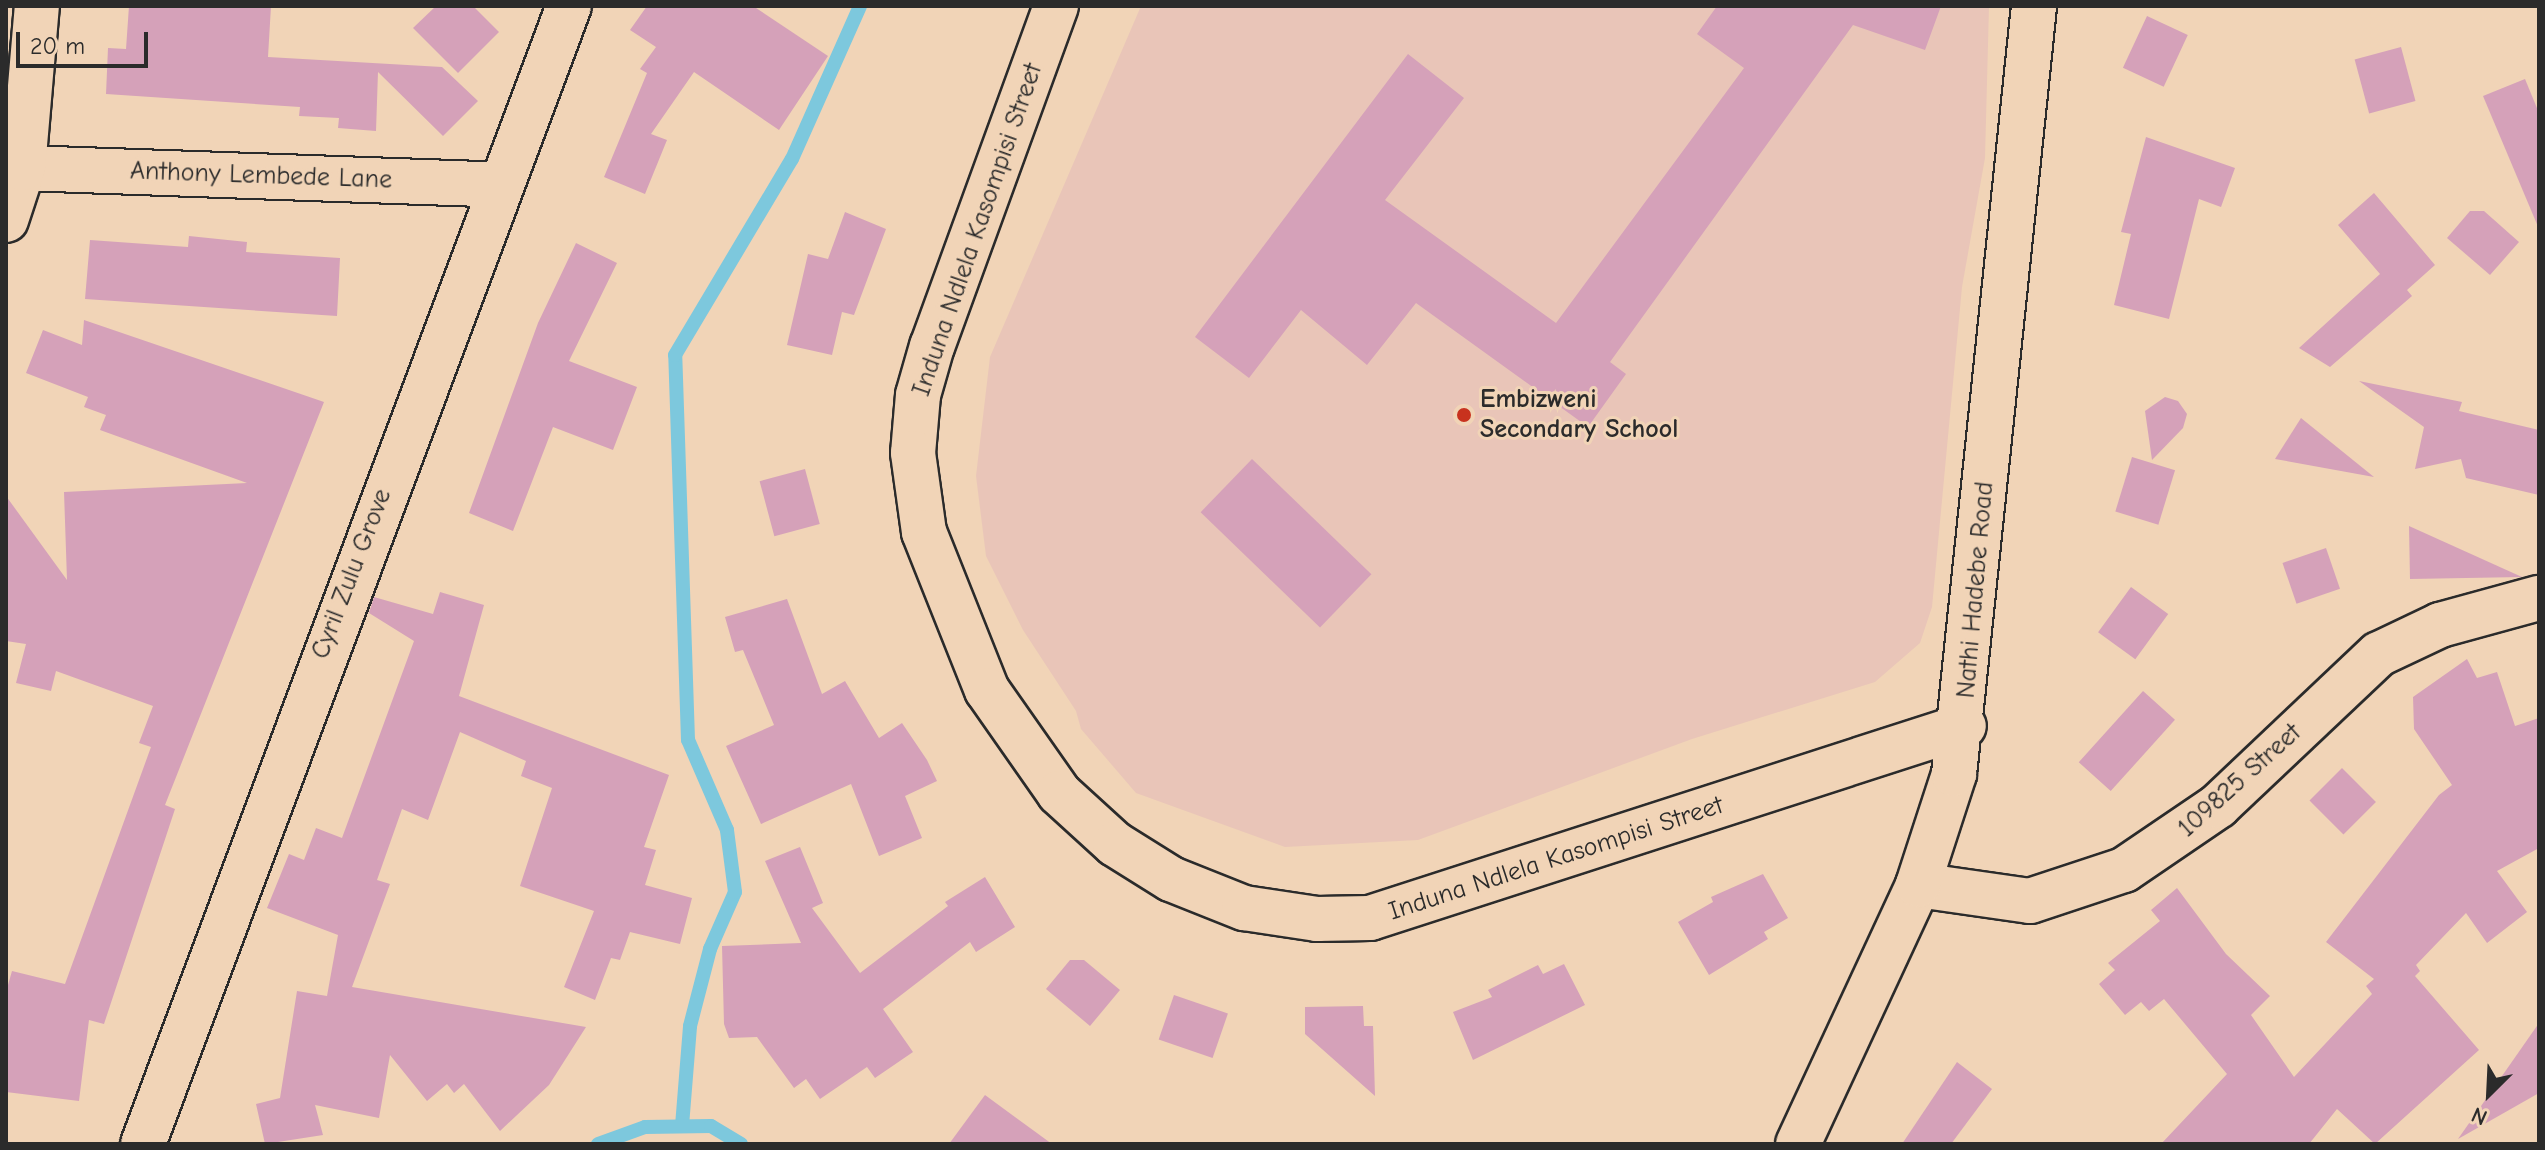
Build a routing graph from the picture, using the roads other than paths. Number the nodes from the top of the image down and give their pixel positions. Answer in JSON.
{"nodes":[{"id":1,"x":37,"y":6,"type":"edge"},
{"id":2,"x":569,"y":6,"type":"edge"},
{"id":3,"x":1056,"y":6,"type":"edge"},
{"id":4,"x":2034,"y":6,"type":"edge"},
{"id":5,"x":23,"y":168,"type":"junction"},
{"id":6,"x":500,"y":185,"type":"junction"},
{"id":7,"x":6,"y":220,"type":"edge"},
{"id":8,"x":2539,"y":598,"type":"edge"},
{"id":9,"x":1964,"y":726,"type":"junction"},
{"id":10,"x":1918,"y":885,"type":"junction"},
{"id":11,"x":143,"y":1144,"type":"edge"},
{"id":12,"x":1798,"y":1144,"type":"edge"}],
"edges":[{"from":1,"to":5,"type":"street"},
{"from":2,"to":6,"type":"street","name":"Cyril Zulu Grove"},
{"from":3,"to":9,"type":"street","name":"Induna Ndlela Kasompisi Street"},
{"from":4,"to":9,"type":"street","name":"Nathi Hadebe Road"},
{"from":5,"to":6,"type":"street","name":"Anthony Lembede Lane"},
{"from":5,"to":7,"type":"street"},
{"from":6,"to":11,"type":"street","name":"Cyril Zulu Grove"},
{"from":8,"to":10,"type":"street","name":"109825 Street"},
{"from":9,"to":10,"type":"street","name":"Nathi Hadebe Road"},
{"from":10,"to":12,"type":"street","name":"Nathi Hadebe Road"}]}
